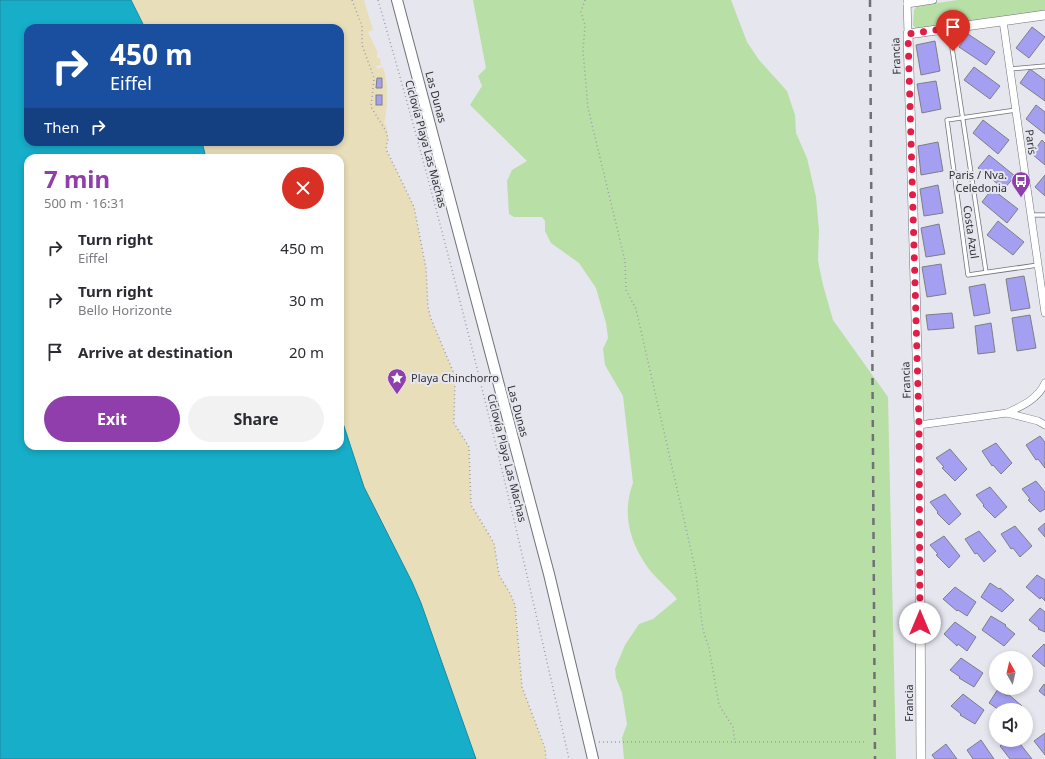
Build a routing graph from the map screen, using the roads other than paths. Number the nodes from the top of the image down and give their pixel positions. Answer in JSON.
{"nodes":[{"id":1,"x":397,"y":0,"type":"edge"},
{"id":2,"x":933,"y":0,"type":"edge"},
{"id":3,"x":907,"y":2,"type":"edge"},
{"id":4,"x":1045,"y":15,"type":"edge"},
{"id":5,"x":1003,"y":21,"type":"junction"},
{"id":6,"x":949,"y":28,"type":"junction"},
{"id":7,"x":908,"y":34,"type":"junction"},
{"id":8,"x":1045,"y":66,"type":"edge"},
{"id":9,"x":1010,"y":69,"type":"junction"},
{"id":10,"x":1016,"y":110,"type":"junction"},
{"id":11,"x":963,"y":118,"type":"junction"},
{"id":12,"x":1031,"y":215,"type":"junction"},
{"id":13,"x":1045,"y":215,"type":"edge"},
{"id":14,"x":1042,"y":265,"type":"edge"},
{"id":15,"x":986,"y":272,"type":"junction"},
{"id":16,"x":1045,"y":313,"type":"edge"},
{"id":17,"x":1045,"y":382,"type":"edge"},
{"id":18,"x":1007,"y":413,"type":"junction"},
{"id":19,"x":919,"y":425,"type":"junction"},
{"id":20,"x":1045,"y":425,"type":"edge"},
{"id":21,"x":593,"y":759,"type":"edge"},
{"id":22,"x":921,"y":759,"type":"edge"}],
"edges":[{"from":1,"to":21,"type":"main road","name":"Las Dunas"},
{"from":2,"to":3,"type":"street"},
{"from":3,"to":7,"type":"street","name":"Francia"},
{"from":4,"to":5,"type":"street"},
{"from":5,"to":6,"type":"street"},
{"from":5,"to":9,"type":"street","name":"París"},
{"from":6,"to":7,"type":"street"},
{"from":6,"to":11,"type":"lane"},
{"from":7,"to":19,"type":"street","name":"Francia"},
{"from":8,"to":9,"type":"lane"},
{"from":9,"to":10,"type":"street","name":"París"},
{"from":10,"to":11,"type":"lane"},
{"from":10,"to":12,"type":"street","name":"París"},
{"from":11,"to":15,"type":"lane"},
{"from":11,"to":15,"type":"lane","name":"Costa Azul"},
{"from":12,"to":13,"type":"lane"},
{"from":12,"to":14,"type":"street","name":"París"},
{"from":14,"to":15,"type":"lane"},
{"from":14,"to":16,"type":"street","name":"París"},
{"from":17,"to":18,"type":"street"},
{"from":18,"to":19,"type":"street"},
{"from":18,"to":20,"type":"street"},
{"from":19,"to":22,"type":"street","name":"Francia"}]}
